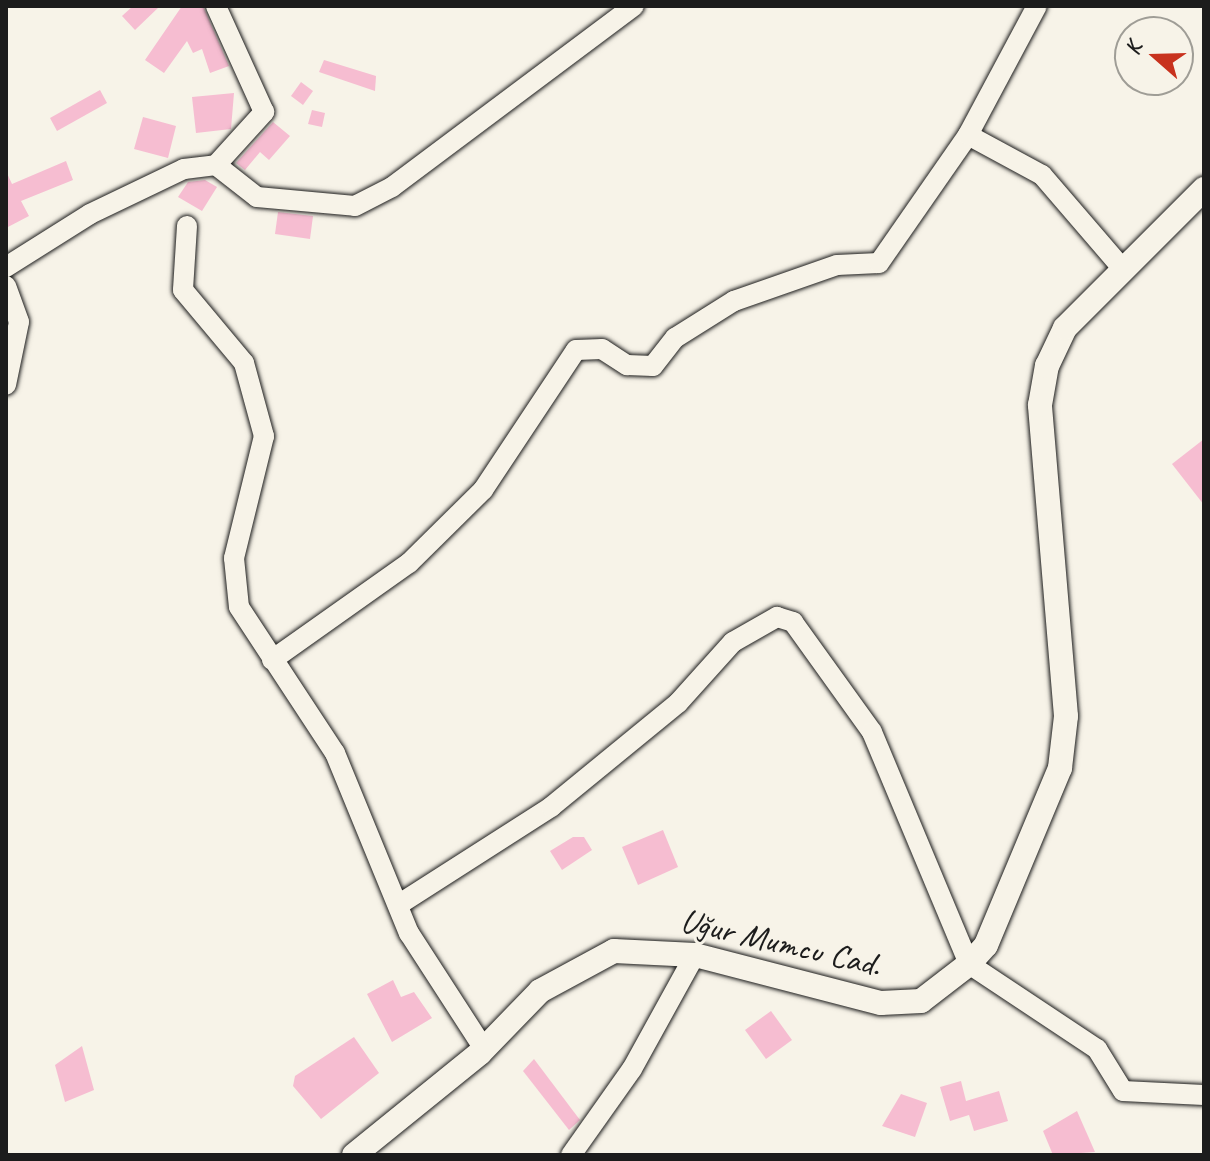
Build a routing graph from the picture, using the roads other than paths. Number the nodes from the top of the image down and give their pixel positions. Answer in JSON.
{"nodes":[{"id":1,"x":216,"y":6,"type":"edge"},
{"id":2,"x":634,"y":6,"type":"edge"},
{"id":3,"x":1037,"y":6,"type":"edge"},
{"id":4,"x":968,"y":135,"type":"junction"},
{"id":5,"x":216,"y":165,"type":"junction"},
{"id":6,"x":1204,"y":189,"type":"edge"},
{"id":7,"x":187,"y":226,"type":"dead end"},
{"id":8,"x":6,"y":267,"type":"edge"},
{"id":9,"x":1122,"y":268,"type":"junction"},
{"id":10,"x":6,"y":286,"type":"edge"},
{"id":11,"x":6,"y":385,"type":"edge"},
{"id":12,"x":272,"y":660,"type":"junction"},
{"id":13,"x":398,"y":905,"type":"junction"},
{"id":14,"x":695,"y":955,"type":"junction"},
{"id":15,"x":969,"y":964,"type":"junction"},
{"id":16,"x":484,"y":1049,"type":"junction"},
{"id":17,"x":1204,"y":1095,"type":"edge"},
{"id":18,"x":354,"y":1155,"type":"edge"},
{"id":19,"x":571,"y":1155,"type":"edge"}],
"edges":[{"from":1,"to":5,"type":"street"},
{"from":2,"to":5,"type":"street"},
{"from":3,"to":4,"type":"street"},
{"from":4,"to":9,"type":"street"},
{"from":4,"to":12,"type":"street"},
{"from":5,"to":8,"type":"street"},
{"from":6,"to":9,"type":"street","name":"Uğur Mumcu Cad."},
{"from":7,"to":12,"type":"street"},
{"from":9,"to":15,"type":"street","name":"Uğur Mumcu Cad."},
{"from":10,"to":11,"type":"street"},
{"from":12,"to":13,"type":"street"},
{"from":13,"to":15,"type":"street"},
{"from":13,"to":16,"type":"street"},
{"from":14,"to":15,"type":"street","name":"Uğur Mumcu Cad."},
{"from":14,"to":16,"type":"street","name":"Uğur Mumcu Cad."},
{"from":14,"to":19,"type":"street"},
{"from":15,"to":17,"type":"street"},
{"from":16,"to":18,"type":"street","name":"Uğur Mumcu Cad."}]}
